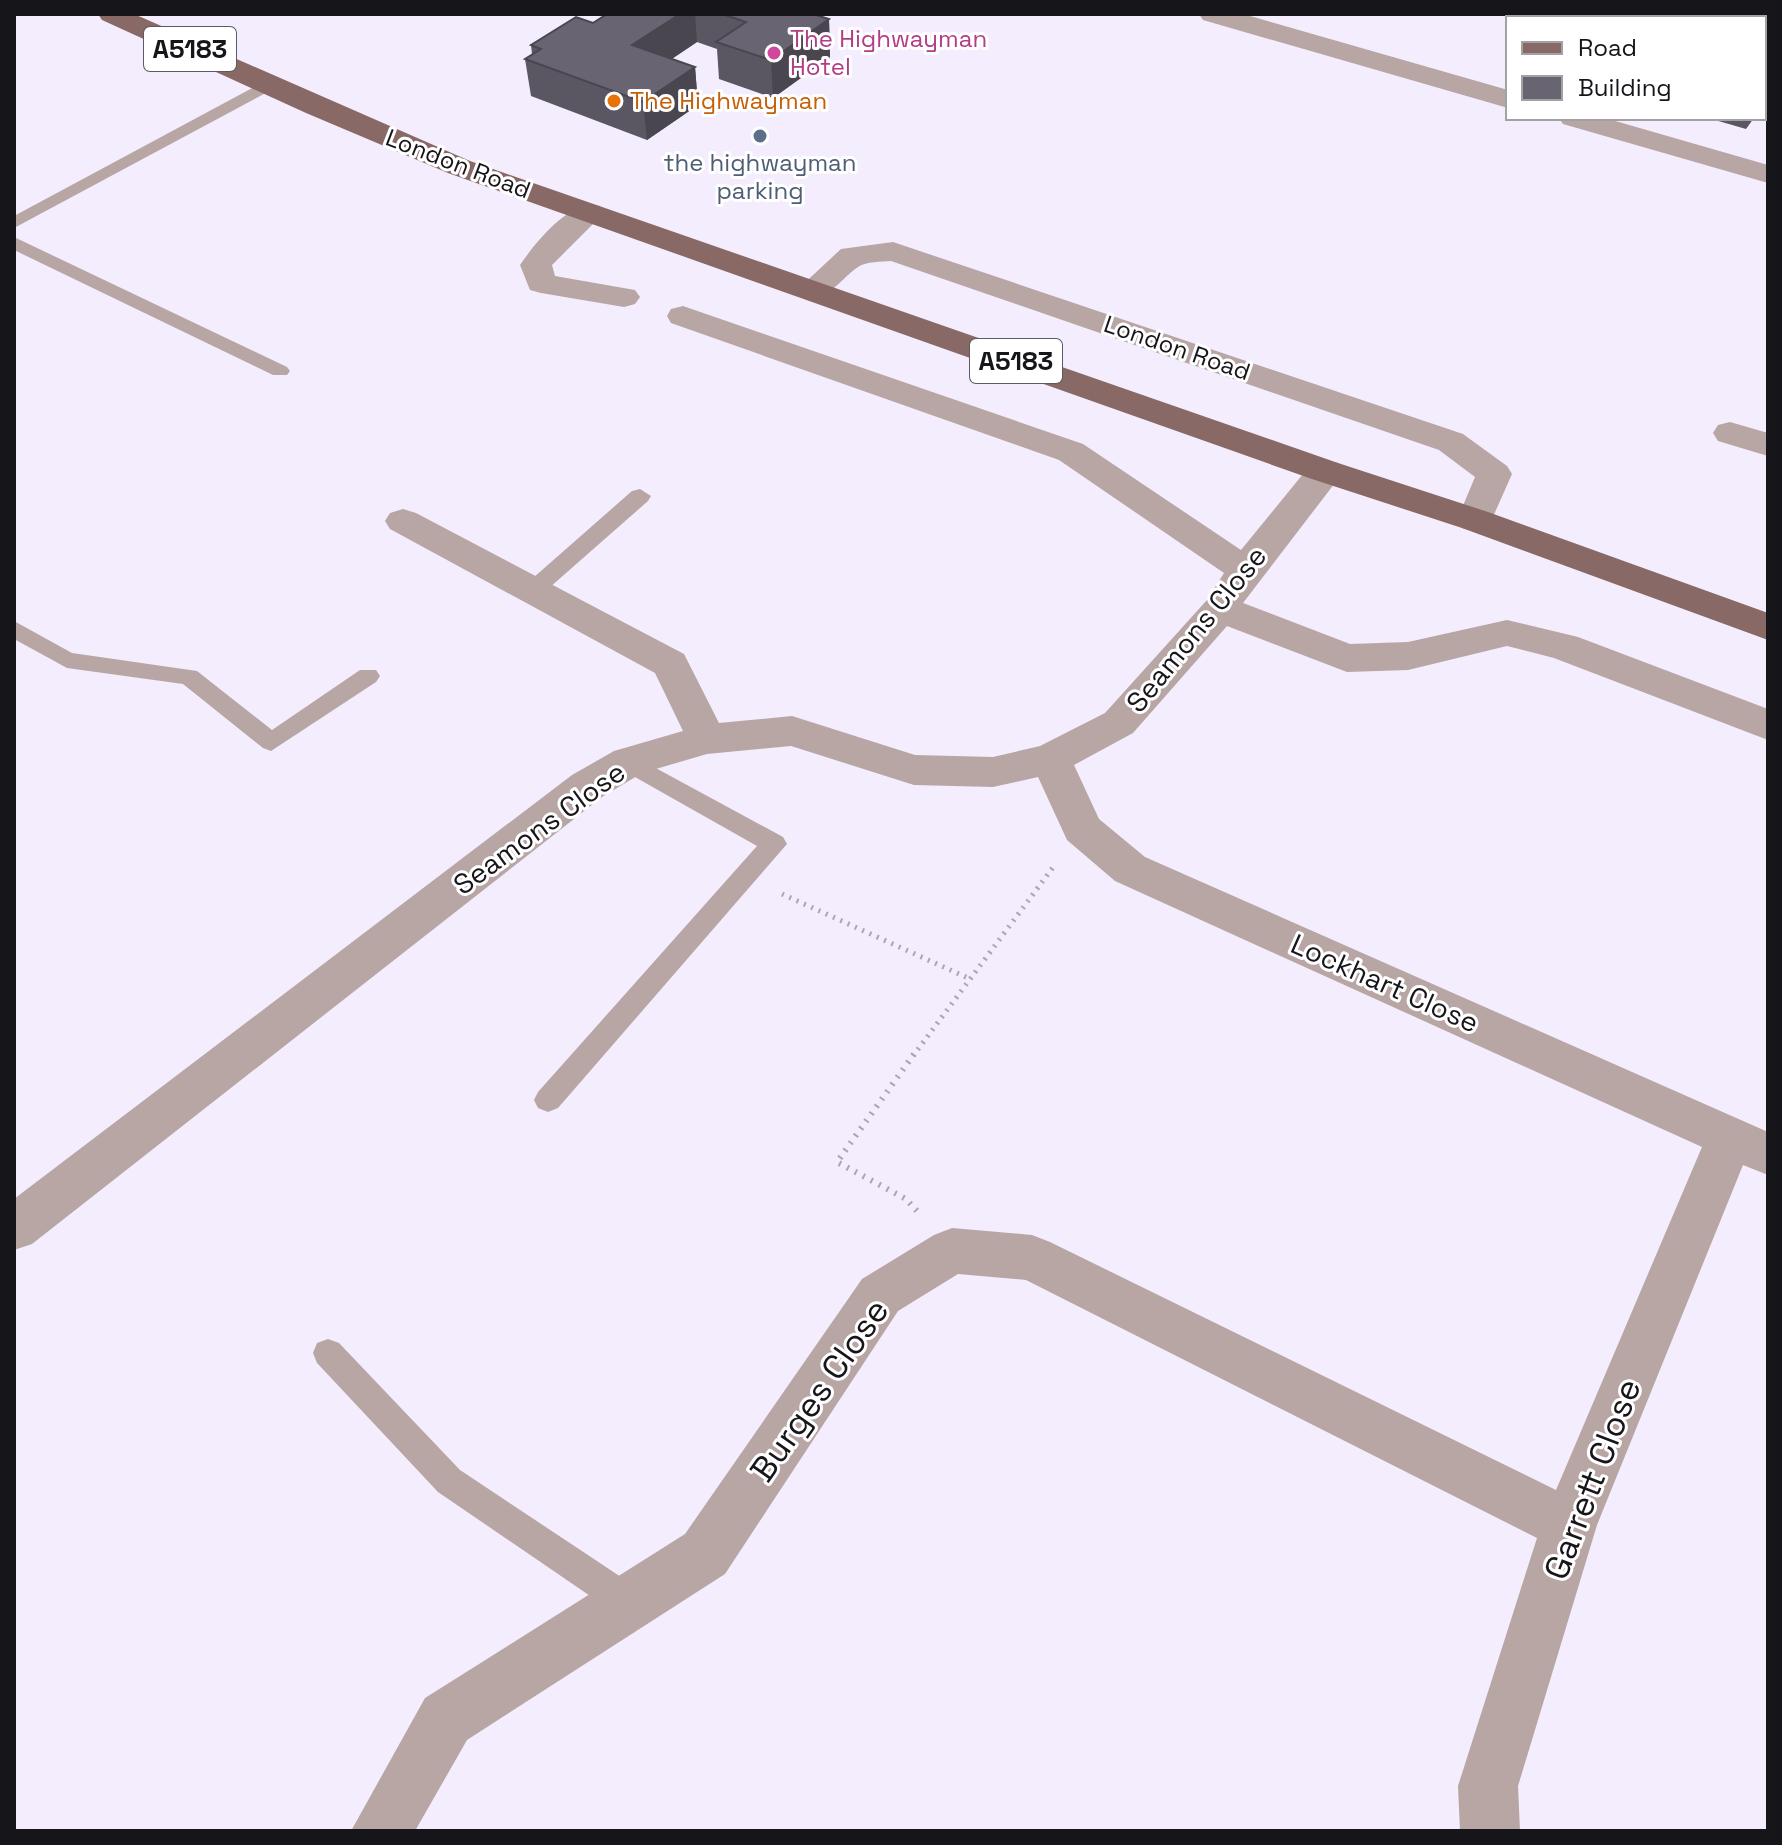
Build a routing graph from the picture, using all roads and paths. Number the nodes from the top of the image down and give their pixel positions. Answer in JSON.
{"nodes":[{"id":1,"x":112,"y":14,"type":"edge"},
{"id":2,"x":1213,"y":14,"type":"edge"},
{"id":3,"x":269,"y":84,"type":"junction"},
{"id":4,"x":1506,"y":98,"type":"edge"},
{"id":5,"x":1580,"y":120,"type":"edge"},
{"id":6,"x":1768,"y":174,"type":"edge"},
{"id":7,"x":589,"y":213,"type":"junction"},
{"id":8,"x":14,"y":223,"type":"edge"},
{"id":9,"x":14,"y":243,"type":"edge"},
{"id":10,"x":814,"y":289,"type":"junction"},
{"id":11,"x":624,"y":297,"type":"dead end"},
{"id":12,"x":683,"y":316,"type":"dead end"},
{"id":13,"x":280,"y":371,"type":"dead end"},
{"id":14,"x":1730,"y":433,"type":"dead end"},
{"id":15,"x":1768,"y":445,"type":"edge"},
{"id":16,"x":1325,"y":471,"type":"junction"},
{"id":17,"x":640,"y":496,"type":"dead end"},
{"id":18,"x":1475,"y":520,"type":"junction"},
{"id":19,"x":403,"y":521,"type":"dead end"},
{"id":20,"x":1245,"y":570,"type":"junction"},
{"id":21,"x":533,"y":590,"type":"junction"},
{"id":22,"x":1220,"y":609,"type":"junction"},
{"id":23,"x":1768,"y":627,"type":"edge"},
{"id":24,"x":14,"y":629,"type":"edge"},
{"id":25,"x":368,"y":676,"type":"dead end"},
{"id":26,"x":1768,"y":725,"type":"edge"},
{"id":27,"x":707,"y":739,"type":"junction"},
{"id":28,"x":1051,"y":759,"type":"junction"},
{"id":29,"x":628,"y":762,"type":"junction"},
{"id":30,"x":1082,"y":829,"type":"junction"},
{"id":31,"x":745,"y":877,"type":"junction"},
{"id":32,"x":968,"y":978,"type":"junction"},
{"id":33,"x":548,"y":1100,"type":"dead end"},
{"id":34,"x":1749,"y":1146,"type":"edge"},
{"id":35,"x":14,"y":1228,"type":"edge"},
{"id":36,"x":952,"y":1251,"type":"junction"},
{"id":37,"x":328,"y":1353,"type":"dead end"},
{"id":38,"x":1569,"y":1525,"type":"junction"},
{"id":39,"x":627,"y":1601,"type":"junction"},
{"id":40,"x":381,"y":1831,"type":"edge"},
{"id":41,"x":1490,"y":1831,"type":"edge"}],
"edges":[{"from":1,"to":3,"type":"main road","name":"London Road","number":"A5183"},
{"from":2,"to":4,"type":"street"},
{"from":3,"to":7,"type":"main road","name":"London Road","number":"A5183"},
{"from":3,"to":8,"type":"lane"},
{"from":5,"to":6,"type":"street"},
{"from":7,"to":10,"type":"main road","name":"London Road","number":"A5183"},
{"from":7,"to":11,"type":"street"},
{"from":9,"to":13,"type":"lane"},
{"from":10,"to":16,"type":"main road","name":"London Road","number":"A5183"},
{"from":10,"to":18,"type":"street","name":"London Road"},
{"from":12,"to":20,"type":"street"},
{"from":14,"to":15,"type":"street"},
{"from":16,"to":18,"type":"main road","name":"London Road","number":"A5183"},
{"from":16,"to":20,"type":"street","name":"Seamons Close"},
{"from":17,"to":21,"type":"lane"},
{"from":18,"to":23,"type":"main road","name":"London Road","number":"A5183"},
{"from":19,"to":21,"type":"street"},
{"from":20,"to":22,"type":"street","name":"Seamons Close"},
{"from":21,"to":27,"type":"street"},
{"from":22,"to":26,"type":"street"},
{"from":22,"to":28,"type":"street","name":"Seamons Close"},
{"from":24,"to":25,"type":"lane"},
{"from":27,"to":28,"type":"street","name":"Seamons Close"},
{"from":27,"to":29,"type":"street","name":"Seamons Close"},
{"from":28,"to":30,"type":"street","name":"Lockhart Close"},
{"from":29,"to":31,"type":"lane"},
{"from":29,"to":35,"type":"street","name":"Seamons Close"},
{"from":30,"to":32,"type":"path"},
{"from":30,"to":34,"type":"street","name":"Lockhart Close"},
{"from":31,"to":32,"type":"path"},
{"from":31,"to":33,"type":"lane"},
{"from":32,"to":36,"type":"path"},
{"from":34,"to":38,"type":"street","name":"Garrett Close"},
{"from":36,"to":38,"type":"street"},
{"from":36,"to":39,"type":"street","name":"Burges Close"},
{"from":37,"to":39,"type":"lane"},
{"from":38,"to":41,"type":"street","name":"Garrett Close"},
{"from":39,"to":40,"type":"street","name":"Burges Close"}]}
